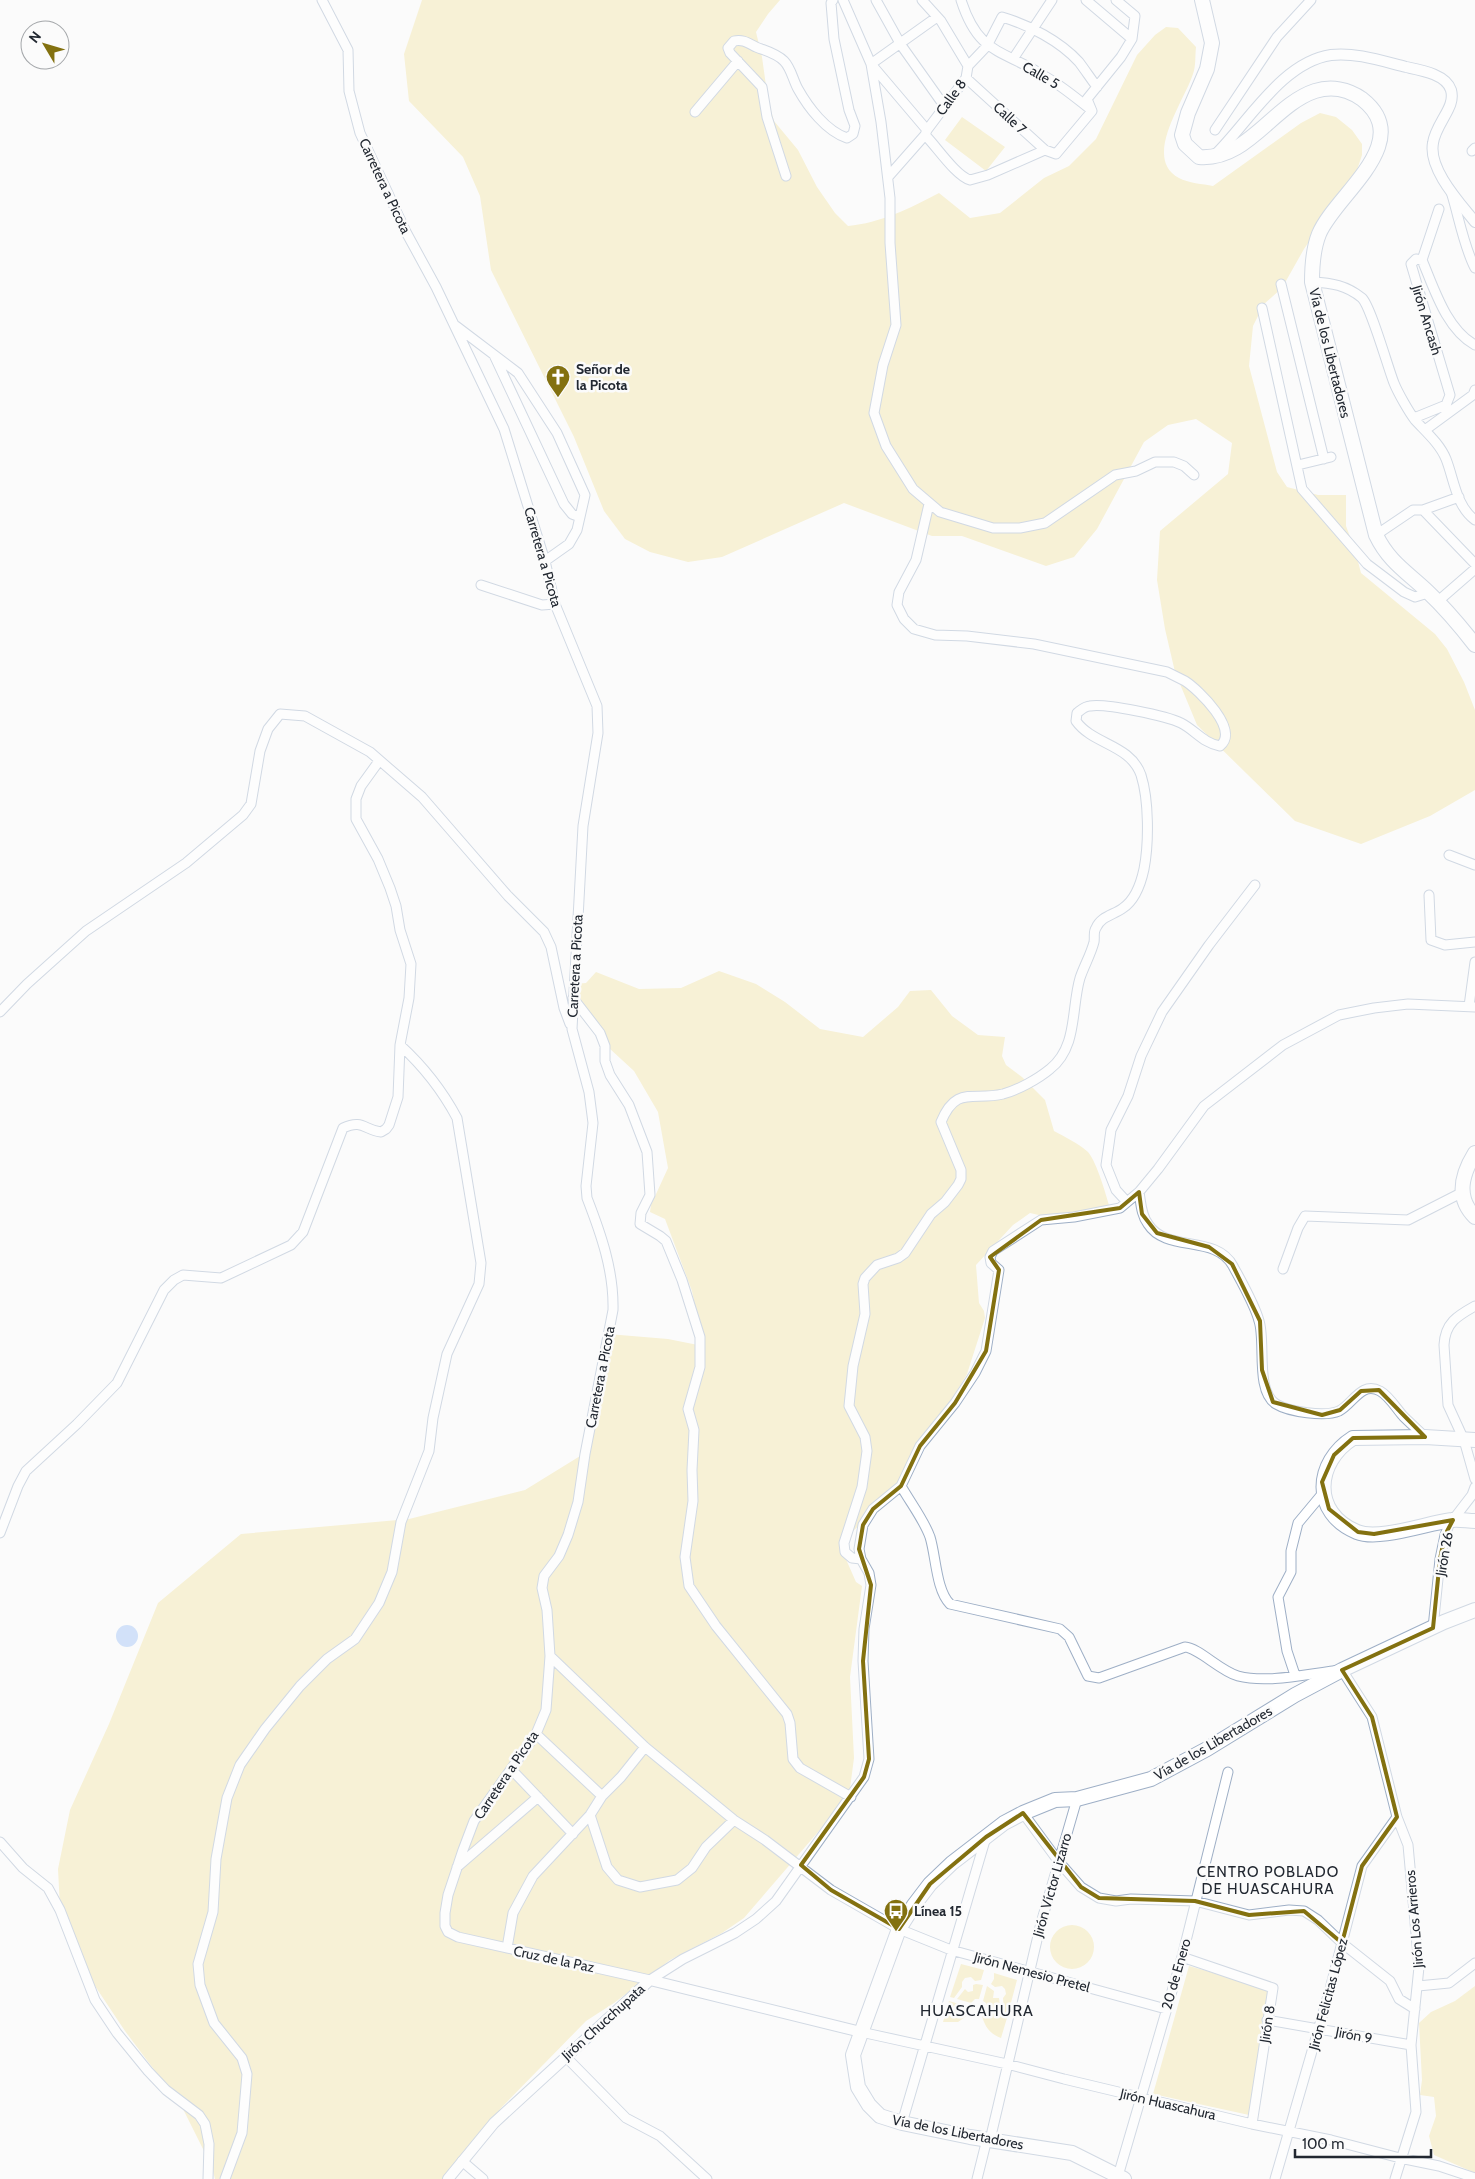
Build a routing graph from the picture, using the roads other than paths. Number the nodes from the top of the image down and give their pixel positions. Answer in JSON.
{"nodes":[{"id":1,"x":322,"y":0,"type":"edge"},
{"id":2,"x":833,"y":0,"type":"edge"},
{"id":3,"x":843,"y":0,"type":"edge"},
{"id":4,"x":876,"y":0,"type":"edge"},
{"id":5,"x":922,"y":0,"type":"edge"},
{"id":6,"x":961,"y":0,"type":"edge"},
{"id":7,"x":1052,"y":0,"type":"edge"},
{"id":8,"x":1086,"y":0,"type":"edge"},
{"id":9,"x":1116,"y":0,"type":"edge"},
{"id":10,"x":1202,"y":0,"type":"edge"},
{"id":11,"x":1311,"y":0,"type":"edge"},
{"id":12,"x":937,"y":17,"type":"junction"},
{"id":13,"x":1032,"y":30,"type":"junction"},
{"id":14,"x":1132,"y":39,"type":"junction"},
{"id":15,"x":901,"y":44,"type":"junction"},
{"id":16,"x":987,"y":46,"type":"junction"},
{"id":17,"x":1013,"y":59,"type":"junction"},
{"id":18,"x":738,"y":62,"type":"junction"},
{"id":19,"x":872,"y":64,"type":"junction"},
{"id":20,"x":968,"y":66,"type":"junction"},
{"id":21,"x":966,"y":78,"type":"junction"},
{"id":22,"x":1097,"y":87,"type":"junction"},
{"id":23,"x":945,"y":107,"type":"junction"},
{"id":24,"x":1092,"y":111,"type":"junction"},
{"id":25,"x":695,"y":112,"type":"dead end"},
{"id":26,"x":1215,"y":130,"type":"dead end"},
{"id":27,"x":926,"y":132,"type":"junction"},
{"id":28,"x":1045,"y":150,"type":"junction"},
{"id":29,"x":1214,"y":156,"type":"junction"},
{"id":30,"x":786,"y":176,"type":"dead end"},
{"id":31,"x":888,"y":177,"type":"junction"},
{"id":32,"x":1450,"y":190,"type":"junction"},
{"id":33,"x":1439,"y":209,"type":"dead end"},
{"id":34,"x":1475,"y":222,"type":"edge"},
{"id":35,"x":1422,"y":260,"type":"junction"},
{"id":36,"x":1475,"y":268,"type":"edge"},
{"id":37,"x":1312,"y":282,"type":"junction"},
{"id":38,"x":1281,"y":284,"type":"dead end"},
{"id":39,"x":1262,"y":308,"type":"dead end"},
{"id":40,"x":454,"y":324,"type":"junction"},
{"id":41,"x":1475,"y":345,"type":"edge"},
{"id":42,"x":494,"y":354,"type":"junction"},
{"id":43,"x":1475,"y":390,"type":"edge"},
{"id":44,"x":1414,"y":418,"type":"junction"},
{"id":45,"x":1425,"y":430,"type":"junction"},
{"id":46,"x":1298,"y":465,"type":"junction"},
{"id":47,"x":1194,"y":475,"type":"dead end"},
{"id":48,"x":1459,"y":498,"type":"junction"},
{"id":49,"x":929,"y":504,"type":"junction"},
{"id":50,"x":1423,"y":510,"type":"junction"},
{"id":51,"x":580,"y":517,"type":"junction"},
{"id":52,"x":1475,"y":520,"type":"edge"},
{"id":53,"x":1376,"y":535,"type":"junction"},
{"id":54,"x":545,"y":561,"type":"junction"},
{"id":55,"x":1475,"y":564,"type":"edge"},
{"id":56,"x":1475,"y":569,"type":"edge"},
{"id":57,"x":481,"y":585,"type":"dead end"},
{"id":58,"x":1433,"y":598,"type":"junction"},
{"id":59,"x":555,"y":604,"type":"junction"},
{"id":60,"x":1475,"y":645,"type":"edge"},
{"id":61,"x":379,"y":761,"type":"junction"},
{"id":62,"x":1449,"y":855,"type":"dead end"},
{"id":63,"x":1475,"y":865,"type":"edge"},
{"id":64,"x":1255,"y":885,"type":"dead end"},
{"id":65,"x":1429,"y":895,"type":"dead end"},
{"id":66,"x":1475,"y":942,"type":"edge"},
{"id":67,"x":1475,"y":962,"type":"edge"},
{"id":68,"x":573,"y":998,"type":"junction"},
{"id":69,"x":1472,"y":1007,"type":"edge"},
{"id":70,"x":0,"y":1012,"type":"edge"},
{"id":71,"x":572,"y":1029,"type":"junction"},
{"id":72,"x":400,"y":1045,"type":"junction"},
{"id":73,"x":1475,"y":1153,"type":"edge"},
{"id":74,"x":1139,"y":1192,"type":"junction"},
{"id":75,"x":1461,"y":1193,"type":"junction"},
{"id":76,"x":1127,"y":1202,"type":"junction"},
{"id":77,"x":1475,"y":1216,"type":"edge"},
{"id":78,"x":1283,"y":1269,"type":"dead end"},
{"id":79,"x":1475,"y":1306,"type":"edge"},
{"id":80,"x":1425,"y":1436,"type":"junction"},
{"id":81,"x":1469,"y":1440,"type":"edge"},
{"id":82,"x":1475,"y":1478,"type":"edge"},
{"id":83,"x":901,"y":1486,"type":"junction"},
{"id":84,"x":1475,"y":1487,"type":"edge"},
{"id":85,"x":1323,"y":1493,"type":"junction"},
{"id":86,"x":1454,"y":1520,"type":"junction"},
{"id":87,"x":1475,"y":1521,"type":"edge"},
{"id":88,"x":0,"y":1533,"type":"edge"},
{"id":89,"x":861,"y":1559,"type":"junction"},
{"id":90,"x":1475,"y":1610,"type":"edge"},
{"id":91,"x":1433,"y":1628,"type":"junction"},
{"id":92,"x":550,"y":1656,"type":"junction"},
{"id":93,"x":1342,"y":1670,"type":"junction"},
{"id":94,"x":1295,"y":1675,"type":"junction"},
{"id":95,"x":536,"y":1734,"type":"junction"},
{"id":96,"x":645,"y":1748,"type":"junction"},
{"id":97,"x":511,"y":1769,"type":"junction"},
{"id":98,"x":1228,"y":1772,"type":"dead end"},
{"id":99,"x":602,"y":1796,"type":"junction"},
{"id":100,"x":538,"y":1797,"type":"junction"},
{"id":101,"x":851,"y":1797,"type":"junction"},
{"id":102,"x":1077,"y":1799,"type":"junction"},
{"id":103,"x":1023,"y":1813,"type":"junction"},
{"id":104,"x":590,"y":1815,"type":"junction"},
{"id":105,"x":1397,"y":1817,"type":"junction"},
{"id":106,"x":734,"y":1820,"type":"junction"},
{"id":107,"x":573,"y":1834,"type":"junction"},
{"id":108,"x":986,"y":1837,"type":"junction"},
{"id":109,"x":0,"y":1842,"type":"edge"},
{"id":110,"x":1059,"y":1862,"type":"junction"},
{"id":111,"x":801,"y":1866,"type":"junction"},
{"id":112,"x":457,"y":1867,"type":"junction"},
{"id":113,"x":1196,"y":1901,"type":"junction"},
{"id":114,"x":899,"y":1929,"type":"junction"},
{"id":115,"x":458,"y":1937,"type":"joint"},
{"id":116,"x":1342,"y":1942,"type":"junction"},
{"id":117,"x":507,"y":1948,"type":"junction"},
{"id":118,"x":951,"y":1950,"type":"junction"},
{"id":119,"x":1182,"y":1956,"type":"junction"},
{"id":120,"x":1475,"y":1963,"type":"edge"},
{"id":121,"x":1029,"y":1972,"type":"junction"},
{"id":122,"x":650,"y":1980,"type":"junction"},
{"id":123,"x":1418,"y":1986,"type":"junction"},
{"id":124,"x":1166,"y":2009,"type":"junction"},
{"id":125,"x":1415,"y":2009,"type":"junction"},
{"id":126,"x":1267,"y":2020,"type":"junction"},
{"id":127,"x":1319,"y":2028,"type":"junction"},
{"id":128,"x":861,"y":2032,"type":"junction"},
{"id":129,"x":1411,"y":2045,"type":"junction"},
{"id":130,"x":924,"y":2046,"type":"junction"},
{"id":131,"x":565,"y":2056,"type":"junction"},
{"id":132,"x":1007,"y":2064,"type":"junction"},
{"id":133,"x":1142,"y":2098,"type":"junction"},
{"id":134,"x":902,"y":2123,"type":"junction"},
{"id":135,"x":1252,"y":2124,"type":"junction"},
{"id":136,"x":1289,"y":2132,"type":"junction"},
{"id":137,"x":989,"y":2139,"type":"junction"},
{"id":138,"x":1400,"y":2158,"type":"junction"},
{"id":139,"x":462,"y":2161,"type":"junction"},
{"id":140,"x":1121,"y":2177,"type":"edge"},
{"id":141,"x":1475,"y":2178,"type":"edge"},
{"id":142,"x":208,"y":2179,"type":"edge"},
{"id":143,"x":225,"y":2179,"type":"edge"},
{"id":144,"x":448,"y":2179,"type":"edge"},
{"id":145,"x":483,"y":2179,"type":"edge"},
{"id":146,"x":707,"y":2179,"type":"edge"},
{"id":147,"x":977,"y":2179,"type":"edge"},
{"id":148,"x":1275,"y":2179,"type":"edge"},
{"id":149,"x":1395,"y":2179,"type":"edge"}],
"edges":[{"from":1,"to":40,"type":"street","name":"Carretera a Picota"},
{"from":2,"to":18,"type":"street"},
{"from":3,"to":19,"type":"street"},
{"from":4,"to":15,"type":"street"},
{"from":5,"to":12,"type":"street"},
{"from":6,"to":16,"type":"street"},
{"from":7,"to":13,"type":"street"},
{"from":8,"to":14,"type":"street"},
{"from":9,"to":14,"type":"street"},
{"from":10,"to":29,"type":"highway"},
{"from":11,"to":26,"type":"street"},
{"from":12,"to":15,"type":"street"},
{"from":12,"to":20,"type":"street"},
{"from":13,"to":16,"type":"street","name":"Calle 8"},
{"from":13,"to":17,"type":"street"},
{"from":13,"to":22,"type":"street"},
{"from":14,"to":22,"type":"street"},
{"from":15,"to":19,"type":"street"},
{"from":15,"to":23,"type":"street"},
{"from":16,"to":17,"type":"street","name":"Calle 5"},
{"from":16,"to":20,"type":"street","name":"Calle 8"},
{"from":17,"to":24,"type":"street","name":"Calle 5"},
{"from":18,"to":25,"type":"street"},
{"from":18,"to":30,"type":"street"},
{"from":19,"to":27,"type":"street"},
{"from":19,"to":31,"type":"street"},
{"from":20,"to":21,"type":"street","name":"Calle 8"},
{"from":21,"to":23,"type":"street","name":"Calle 8"},
{"from":21,"to":28,"type":"street","name":"Calle 7"},
{"from":22,"to":24,"type":"street"},
{"from":23,"to":27,"type":"street","name":"Calle 8"},
{"from":24,"to":28,"type":"street","name":"Calle 7"},
{"from":27,"to":28,"type":"street"},
{"from":27,"to":31,"type":"street","name":"Calle 8"},
{"from":29,"to":32,"type":"street"},
{"from":29,"to":37,"type":"highway","name":"Vía de los Libertadores"},
{"from":31,"to":49,"type":"street"},
{"from":32,"to":34,"type":"street"},
{"from":32,"to":36,"type":"street"},
{"from":33,"to":35,"type":"street","name":"Jirón Ancash"},
{"from":35,"to":41,"type":"street"},
{"from":35,"to":44,"type":"street","name":"Jirón Ancash"},
{"from":37,"to":44,"type":"street"},
{"from":37,"to":53,"type":"highway","name":"Vía de los Libertadores"},
{"from":38,"to":46,"type":"street"},
{"from":39,"to":46,"type":"street"},
{"from":40,"to":42,"type":"street"},
{"from":40,"to":54,"type":"street","name":"Carretera a Picota"},
{"from":42,"to":51,"type":"street"},
{"from":42,"to":51,"type":"street"},
{"from":43,"to":45,"type":"street"},
{"from":44,"to":45,"type":"street"},
{"from":45,"to":48,"type":"street"},
{"from":46,"to":58,"type":"street"},
{"from":47,"to":49,"type":"street"},
{"from":48,"to":50,"type":"street"},
{"from":48,"to":52,"type":"street"},
{"from":49,"to":89,"type":"street"},
{"from":50,"to":53,"type":"street"},
{"from":50,"to":55,"type":"street"},
{"from":51,"to":54,"type":"street"},
{"from":53,"to":58,"type":"highway","name":"Vía de los Libertadores"},
{"from":54,"to":59,"type":"street","name":"Carretera a Picota"},
{"from":56,"to":58,"type":"street"},
{"from":57,"to":59,"type":"street"},
{"from":58,"to":60,"type":"highway","name":"Vía de los Libertadores"},
{"from":59,"to":68,"type":"street","name":"Carretera a Picota"},
{"from":61,"to":70,"type":"street"},
{"from":61,"to":71,"type":"street"},
{"from":61,"to":72,"type":"street"},
{"from":62,"to":63,"type":"street"},
{"from":64,"to":76,"type":"street"},
{"from":65,"to":66,"type":"street"},
{"from":67,"to":69,"type":"street"},
{"from":68,"to":71,"type":"street","name":"Carretera a Picota"},
{"from":68,"to":101,"type":"street"},
{"from":69,"to":74,"type":"street"},
{"from":71,"to":92,"type":"street","name":"Carretera a Picota"},
{"from":72,"to":88,"type":"street"},
{"from":72,"to":143,"type":"street"},
{"from":73,"to":75,"type":"highway"},
{"from":74,"to":76,"type":"street"},
{"from":74,"to":80,"type":"street"},
{"from":75,"to":77,"type":"highway"},
{"from":75,"to":78,"type":"street"},
{"from":76,"to":83,"type":"street"},
{"from":79,"to":81,"type":"street"},
{"from":80,"to":81,"type":"highway"},
{"from":80,"to":85,"type":"highway"},
{"from":81,"to":82,"type":"street"},
{"from":83,"to":89,"type":"street"},
{"from":83,"to":94,"type":"street"},
{"from":84,"to":86,"type":"street","name":"Jirón 26"},
{"from":85,"to":86,"type":"highway"},
{"from":85,"to":94,"type":"street"},
{"from":86,"to":87,"type":"highway"},
{"from":86,"to":91,"type":"street","name":"Jirón 26"},
{"from":89,"to":101,"type":"street"},
{"from":90,"to":91,"type":"highway","name":"Vía de los Libertadores"},
{"from":91,"to":93,"type":"highway","name":"Vía de los Libertadores"},
{"from":92,"to":95,"type":"street","name":"Carretera a Picota"},
{"from":92,"to":96,"type":"street","name":"Jirón Nemesio Pretel"},
{"from":93,"to":94,"type":"street"},
{"from":93,"to":102,"type":"highway","name":"Vía de los Libertadores"},
{"from":93,"to":105,"type":"street","name":"Jirón Los Arrieros"},
{"from":95,"to":97,"type":"street","name":"Carretera a Picota"},
{"from":95,"to":99,"type":"street"},
{"from":96,"to":99,"type":"street"},
{"from":96,"to":106,"type":"street","name":"Jirón Nemesio Pretel"},
{"from":97,"to":100,"type":"street"},
{"from":97,"to":112,"type":"street","name":"Carretera a Picota"},
{"from":98,"to":113,"type":"street","name":"20 de Enero"},
{"from":99,"to":104,"type":"street"},
{"from":100,"to":107,"type":"street"},
{"from":100,"to":112,"type":"street"},
{"from":101,"to":111,"type":"street"},
{"from":102,"to":103,"type":"highway","name":"Vía de los Libertadores"},
{"from":102,"to":110,"type":"street","name":"Jirón Víctor Lizarro"},
{"from":103,"to":108,"type":"highway","name":"Vía de los Libertadores"},
{"from":103,"to":110,"type":"street"},
{"from":104,"to":106,"type":"street"},
{"from":104,"to":107,"type":"street"},
{"from":105,"to":116,"type":"street","name":"Jirón Felicitas López"},
{"from":105,"to":123,"type":"street","name":"Jirón Los Arrieros"},
{"from":106,"to":111,"type":"street","name":"Jirón Nemesio Pretel"},
{"from":107,"to":117,"type":"street"},
{"from":108,"to":114,"type":"highway","name":"Vía de los Libertadores"},
{"from":108,"to":118,"type":"street"},
{"from":109,"to":142,"type":"street"},
{"from":110,"to":113,"type":"street"},
{"from":110,"to":121,"type":"street","name":"Jirón Víctor Lizarro"},
{"from":111,"to":114,"type":"street","name":"Jirón Nemesio Pretel"},
{"from":111,"to":122,"type":"street"},
{"from":112,"to":115,"type":"street","name":"Carretera a Picota"},
{"from":113,"to":116,"type":"street"},
{"from":113,"to":119,"type":"street","name":"20 de Enero"},
{"from":114,"to":118,"type":"street","name":"Jirón Nemesio Pretel"},
{"from":114,"to":128,"type":"highway","name":"Vía de los Libertadores"},
{"from":115,"to":117,"type":"street","name":"Cruz de la Paz"},
{"from":116,"to":125,"type":"street"},
{"from":116,"to":127,"type":"street","name":"Jirón Felicitas López"},
{"from":117,"to":122,"type":"street","name":"Cruz de la Paz"},
{"from":118,"to":121,"type":"street","name":"Jirón Nemesio Pretel"},
{"from":118,"to":130,"type":"street"},
{"from":119,"to":124,"type":"street","name":"20 de Enero"},
{"from":119,"to":126,"type":"street","name":"Jirón 8"},
{"from":120,"to":123,"type":"street"},
{"from":121,"to":124,"type":"street","name":"Jirón Nemesio Pretel"},
{"from":121,"to":132,"type":"street","name":"Jirón Víctor Lizarro"},
{"from":122,"to":128,"type":"street","name":"Jirón Chucchupata"},
{"from":122,"to":131,"type":"street","name":"Jirón Chucchupata"},
{"from":123,"to":125,"type":"street","name":"Jirón Los Arrieros"},
{"from":124,"to":133,"type":"street","name":"20 de Enero"},
{"from":125,"to":129,"type":"street","name":"Jirón Los Arrieros"},
{"from":126,"to":127,"type":"street","name":"Jirón 9"},
{"from":126,"to":135,"type":"street","name":"Jirón 8"},
{"from":127,"to":129,"type":"street","name":"Jirón 9"},
{"from":127,"to":136,"type":"street","name":"Jirón Felicitas López"},
{"from":128,"to":130,"type":"street","name":"Jirón Huascahura"},
{"from":128,"to":134,"type":"highway","name":"Vía de los Libertadores"},
{"from":129,"to":138,"type":"street","name":"Jirón Los Arrieros"},
{"from":130,"to":132,"type":"street","name":"Jirón Huascahura"},
{"from":130,"to":134,"type":"street"},
{"from":131,"to":139,"type":"street","name":"Jirón Chucchupata"},
{"from":131,"to":146,"type":"street"},
{"from":132,"to":133,"type":"street","name":"Jirón Huascahura"},
{"from":132,"to":137,"type":"street","name":"Jirón Víctor Lizarro"},
{"from":133,"to":135,"type":"street","name":"Jirón Huascahura"},
{"from":133,"to":140,"type":"street","name":"20 de Enero"},
{"from":134,"to":137,"type":"highway","name":"Vía de los Libertadores"},
{"from":135,"to":136,"type":"street","name":"Jirón Huascahura"},
{"from":136,"to":138,"type":"street","name":"Jirón Huascahura"},
{"from":136,"to":148,"type":"street","name":"Jirón Felicitas López"},
{"from":137,"to":140,"type":"highway","name":"Vía de los Libertadores"},
{"from":137,"to":147,"type":"street","name":"Jirón Víctor Lizarro"},
{"from":138,"to":141,"type":"street","name":"Jirón Huascahura"},
{"from":138,"to":149,"type":"street","name":"Jirón Los Arrieros"},
{"from":139,"to":144,"type":"street","name":"Jirón Chucchupata"},
{"from":139,"to":145,"type":"street"}]}
